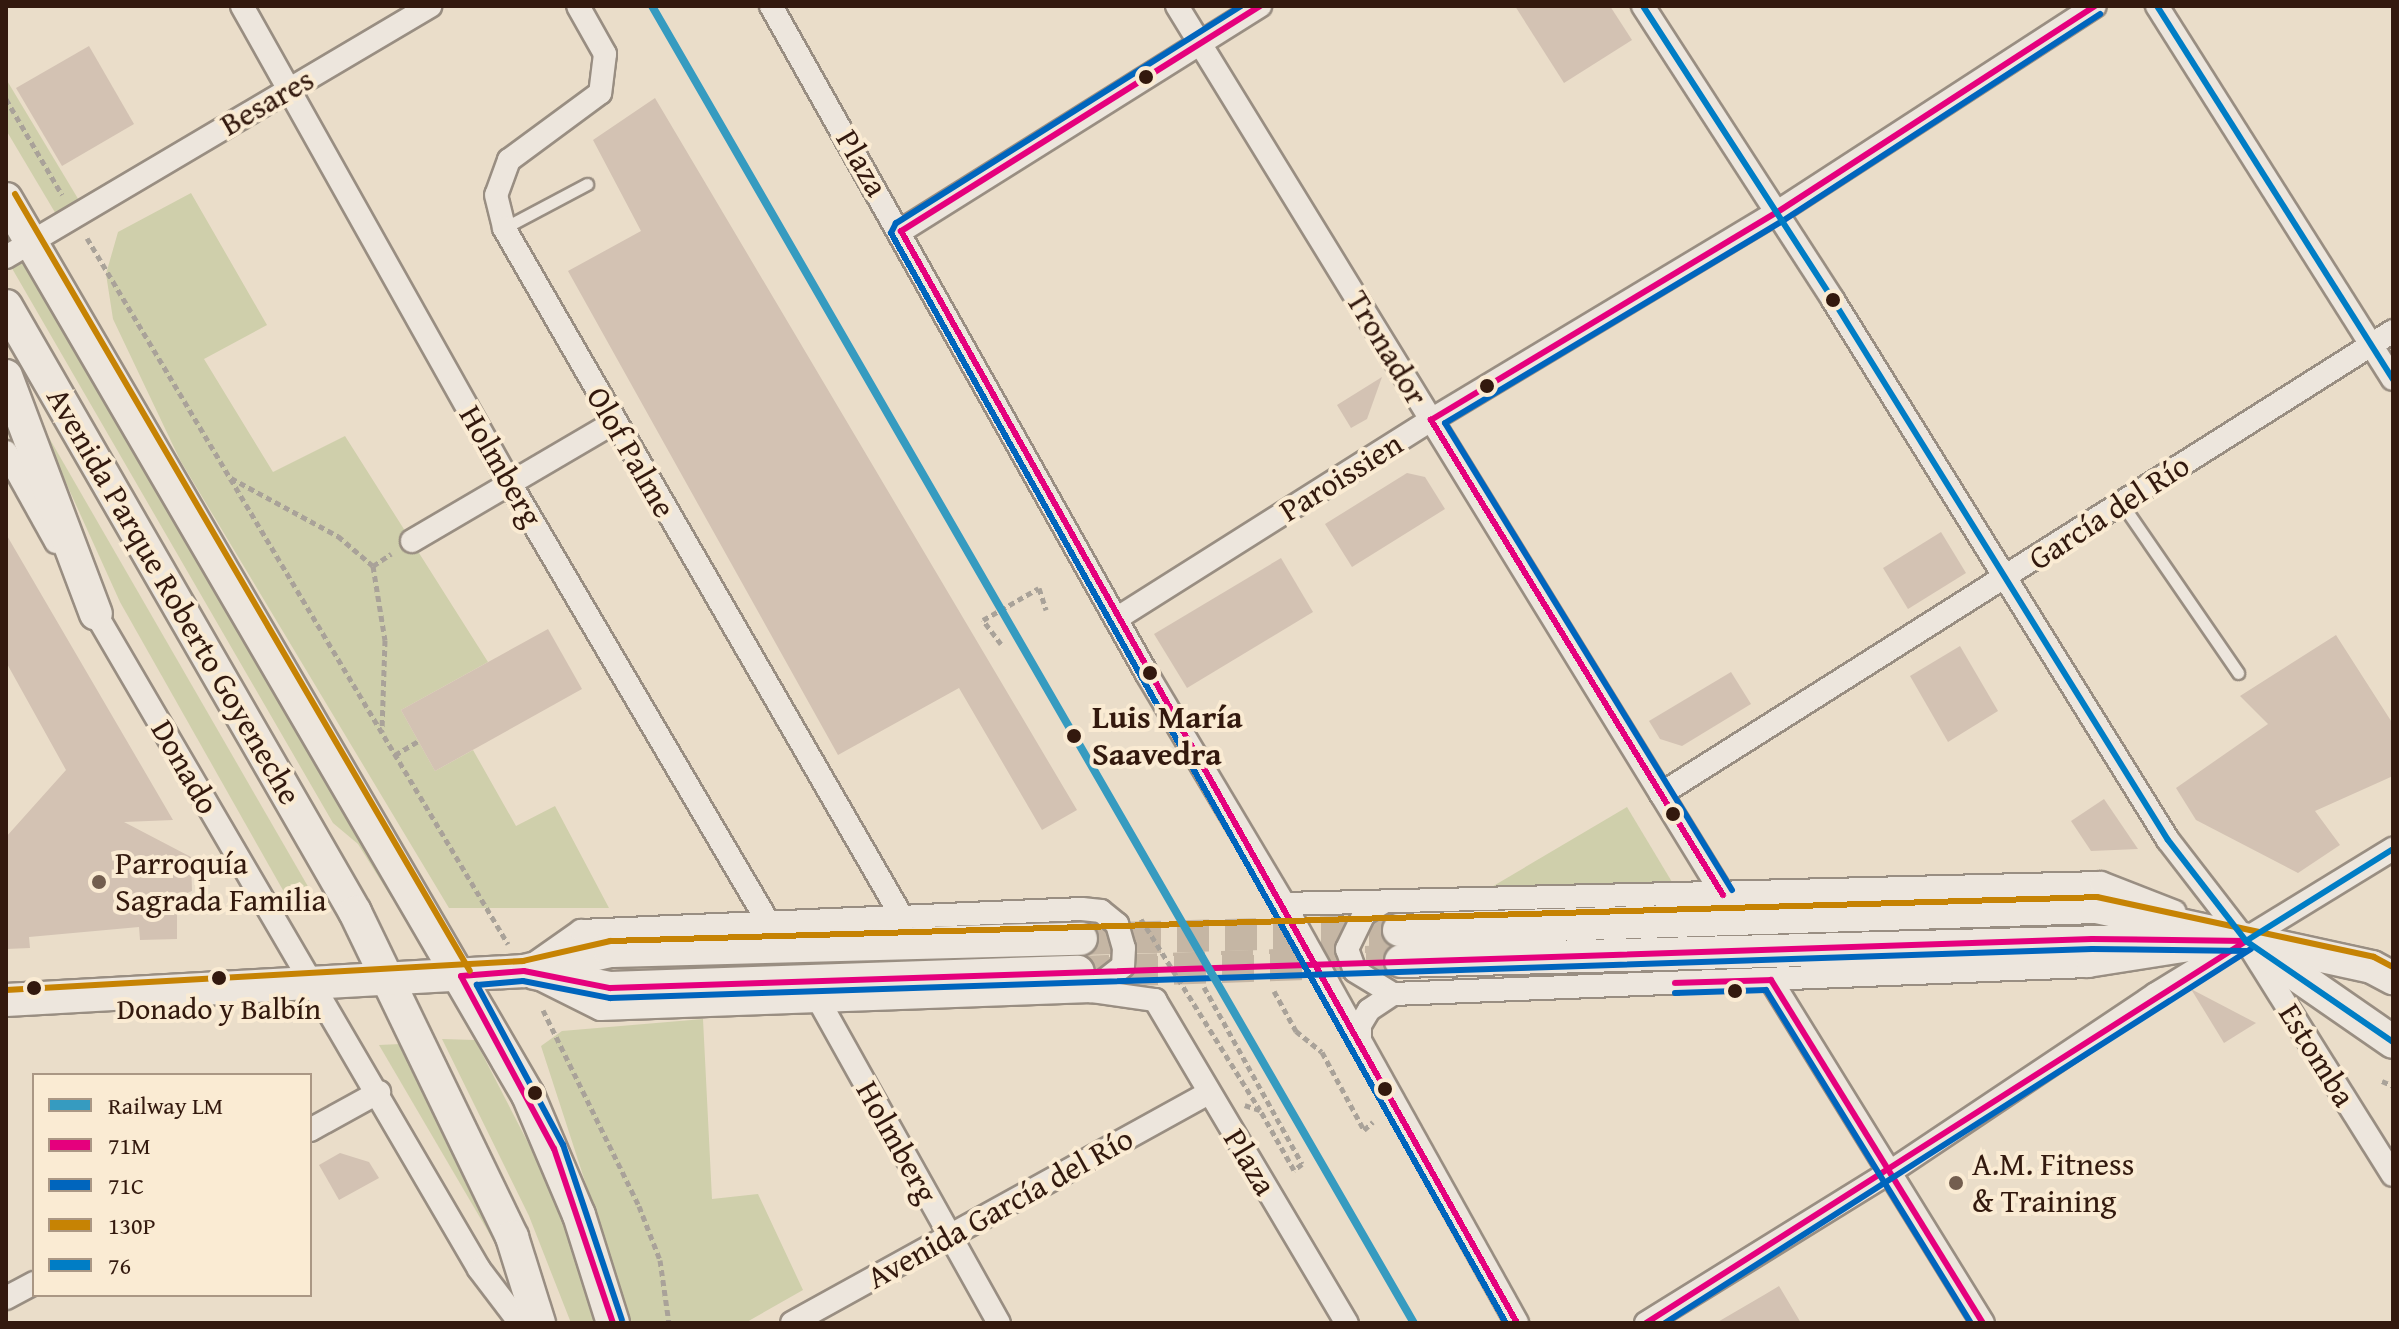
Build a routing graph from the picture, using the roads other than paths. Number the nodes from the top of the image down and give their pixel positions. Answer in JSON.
{"nodes":[{"id":1,"x":242,"y":6,"type":"edge"},
{"id":2,"x":430,"y":6,"type":"edge"},
{"id":3,"x":578,"y":6,"type":"edge"},
{"id":4,"x":771,"y":6,"type":"edge"},
{"id":5,"x":1177,"y":6,"type":"edge"},
{"id":6,"x":1260,"y":6,"type":"edge"},
{"id":7,"x":1643,"y":6,"type":"edge"},
{"id":8,"x":2095,"y":6,"type":"edge"},
{"id":9,"x":2157,"y":6,"type":"edge"},
{"id":10,"x":1201,"y":43,"type":"junction"},
{"id":11,"x":290,"y":89,"type":"junction"},
{"id":12,"x":587,"y":184,"type":"dead end"},
{"id":13,"x":6,"y":199,"type":"edge"},
{"id":14,"x":1776,"y":213,"type":"junction"},
{"id":15,"x":504,"y":228,"type":"junction"},
{"id":16,"x":901,"y":231,"type":"junction"},
{"id":17,"x":18,"y":250,"type":"edge"},
{"id":18,"x":6,"y":306,"type":"edge"},
{"id":19,"x":2393,"y":331,"type":"edge"},
{"id":20,"x":2371,"y":345,"type":"junction"},
{"id":21,"x":6,"y":376,"type":"edge"},
{"id":22,"x":2393,"y":379,"type":"edge"},
{"id":23,"x":1431,"y":420,"type":"junction"},
{"id":24,"x":613,"y":423,"type":"junction"},
{"id":25,"x":6,"y":452,"type":"edge"},
{"id":26,"x":508,"y":480,"type":"junction"},
{"id":27,"x":2122,"y":504,"type":"junction"},
{"id":28,"x":412,"y":541,"type":"dead end"},
{"id":29,"x":2004,"y":580,"type":"junction"},
{"id":30,"x":96,"y":614,"type":"junction"},
{"id":31,"x":1116,"y":619,"type":"junction"},
{"id":32,"x":2238,"y":673,"type":"dead end"},
{"id":33,"x":1661,"y":794,"type":"junction"},
{"id":34,"x":2393,"y":849,"type":"edge"},
{"id":35,"x":1723,"y":895,"type":"junction"},
{"id":36,"x":1382,"y":903,"type":"junction"},
{"id":37,"x":1284,"y":904,"type":"junction"},
{"id":38,"x":902,"y":917,"type":"junction"},
{"id":39,"x":768,"y":922,"type":"junction"},
{"id":40,"x":1081,"y":939,"type":"tunnel mouth"},
{"id":41,"x":2246,"y":941,"type":"junction"},
{"id":42,"x":1400,"y":946,"type":"tunnel mouth"},
{"id":43,"x":524,"y":971,"type":"junction"},
{"id":44,"x":461,"y":976,"type":"junction"},
{"id":45,"x":2393,"y":978,"type":"edge"},
{"id":46,"x":1771,"y":980,"type":"junction"},
{"id":47,"x":389,"y":981,"type":"junction"},
{"id":48,"x":1085,"y":981,"type":"junction"},
{"id":49,"x":310,"y":984,"type":"junction"},
{"id":50,"x":1393,"y":994,"type":"junction"},
{"id":51,"x":6,"y":1000,"type":"edge"},
{"id":52,"x":819,"y":1001,"type":"junction"},
{"id":53,"x":2393,"y":1042,"type":"edge"},
{"id":54,"x":1360,"y":1043,"type":"junction"},
{"id":55,"x":379,"y":1092,"type":"junction"},
{"id":56,"x":1209,"y":1093,"type":"junction"},
{"id":57,"x":312,"y":1129,"type":"edge"},
{"id":58,"x":1890,"y":1172,"type":"junction"},
{"id":59,"x":2393,"y":1175,"type":"edge"},
{"id":60,"x":948,"y":1236,"type":"junction"},
{"id":61,"x":32,"y":1284,"type":"edge"},
{"id":62,"x":6,"y":1298,"type":"edge"},
{"id":63,"x":520,"y":1323,"type":"edge"},
{"id":64,"x":539,"y":1323,"type":"edge"},
{"id":65,"x":613,"y":1323,"type":"edge"},
{"id":66,"x":792,"y":1323,"type":"edge"},
{"id":67,"x":999,"y":1323,"type":"edge"},
{"id":68,"x":1347,"y":1323,"type":"edge"},
{"id":69,"x":1517,"y":1323,"type":"edge"},
{"id":70,"x":1646,"y":1323,"type":"edge"},
{"id":71,"x":1983,"y":1323,"type":"edge"}],
"edges":[{"from":1,"to":11,"type":"street","name":"Holmberg"},
{"from":2,"to":11,"type":"street","name":"Besares"},
{"from":3,"to":15,"type":"street","name":"Olof Palme"},
{"from":4,"to":16,"type":"street","name":"Plaza"},
{"from":5,"to":10,"type":"street","name":"Tronador"},
{"from":6,"to":10,"type":"street"},
{"from":7,"to":14,"type":"street","name":"Estomba"},
{"from":8,"to":14,"type":"street","name":"Paroissien"},
{"from":9,"to":20,"type":"street"},
{"from":10,"to":16,"type":"street"},
{"from":10,"to":23,"type":"street","name":"Tronador"},
{"from":11,"to":17,"type":"street","name":"Besares"},
{"from":11,"to":26,"type":"street","name":"Holmberg"},
{"from":12,"to":15,"type":"lane"},
{"from":13,"to":17,"type":"main road","name":"Avenida Parque Roberto Goyeneche"},
{"from":14,"to":23,"type":"street","name":"Paroissien"},
{"from":14,"to":29,"type":"street","name":"Estomba"},
{"from":15,"to":24,"type":"street","name":"Olof Palme"},
{"from":16,"to":31,"type":"street","name":"Plaza"},
{"from":17,"to":44,"type":"main road","name":"Avenida Parque Roberto Goyeneche"},
{"from":18,"to":47,"type":"main road","name":"Avenida Parque Roberto Goyeneche"},
{"from":19,"to":20,"type":"street","name":"García del Río"},
{"from":20,"to":22,"type":"street"},
{"from":20,"to":27,"type":"street","name":"García del Río"},
{"from":21,"to":30,"type":"main road"},
{"from":23,"to":31,"type":"street","name":"Paroissien"},
{"from":23,"to":33,"type":"street","name":"Tronador"},
{"from":24,"to":26,"type":"street"},
{"from":24,"to":38,"type":"street","name":"Olof Palme"},
{"from":25,"to":30,"type":"street","name":"Donado"},
{"from":26,"to":28,"type":"street"},
{"from":26,"to":39,"type":"street","name":"Holmberg"},
{"from":27,"to":29,"type":"street","name":"García del Río"},
{"from":27,"to":32,"type":"lane"},
{"from":29,"to":33,"type":"street","name":"García del Río"},
{"from":29,"to":41,"type":"street","name":"Estomba"},
{"from":30,"to":49,"type":"street","name":"Donado"},
{"from":31,"to":37,"type":"street","name":"Plaza"},
{"from":33,"to":35,"type":"street","name":"Tronador"},
{"from":34,"to":41,"type":"street"},
{"from":35,"to":36,"type":"street"},
{"from":35,"to":41,"type":"street"},
{"from":36,"to":37,"type":"street"},
{"from":36,"to":50,"type":"street"},
{"from":37,"to":54,"type":"street","name":"Plaza"},
{"from":38,"to":39,"type":"street"},
{"from":38,"to":48,"type":"street"},
{"from":39,"to":43,"type":"street"},
{"from":40,"to":43,"type":"main road"},
{"from":41,"to":42,"type":"main road"},
{"from":41,"to":45,"type":"main road"},
{"from":41,"to":46,"type":"street"},
{"from":41,"to":53,"type":"main road"},
{"from":41,"to":58,"type":"street"},
{"from":41,"to":59,"type":"street","name":"Estomba"},
{"from":43,"to":44,"type":"main road"},
{"from":43,"to":48,"type":"main road"},
{"from":43,"to":52,"type":"street"},
{"from":44,"to":47,"type":"main road"},
{"from":44,"to":65,"type":"main road","name":"Avenida Parque Roberto Goyeneche"},
{"from":46,"to":50,"type":"street"},
{"from":46,"to":58,"type":"street"},
{"from":47,"to":49,"type":"main road"},
{"from":47,"to":64,"type":"main road","name":"Avenida Parque Roberto Goyeneche"},
{"from":48,"to":52,"type":"street"},
{"from":48,"to":56,"type":"street","name":"Plaza"},
{"from":49,"to":51,"type":"main road"},
{"from":49,"to":55,"type":"street","name":"Donado"},
{"from":50,"to":54,"type":"street"},
{"from":52,"to":60,"type":"street","name":"Holmberg"},
{"from":54,"to":69,"type":"street","name":"Plaza"},
{"from":55,"to":57,"type":"street"},
{"from":55,"to":63,"type":"street","name":"Donado"},
{"from":56,"to":60,"type":"street","name":"Avenida García del Río"},
{"from":56,"to":68,"type":"street","name":"Plaza"},
{"from":58,"to":70,"type":"street"},
{"from":58,"to":71,"type":"street"},
{"from":60,"to":66,"type":"street","name":"Avenida García del Río"},
{"from":60,"to":67,"type":"street","name":"Holmberg"},
{"from":61,"to":62,"type":"street"}]}
